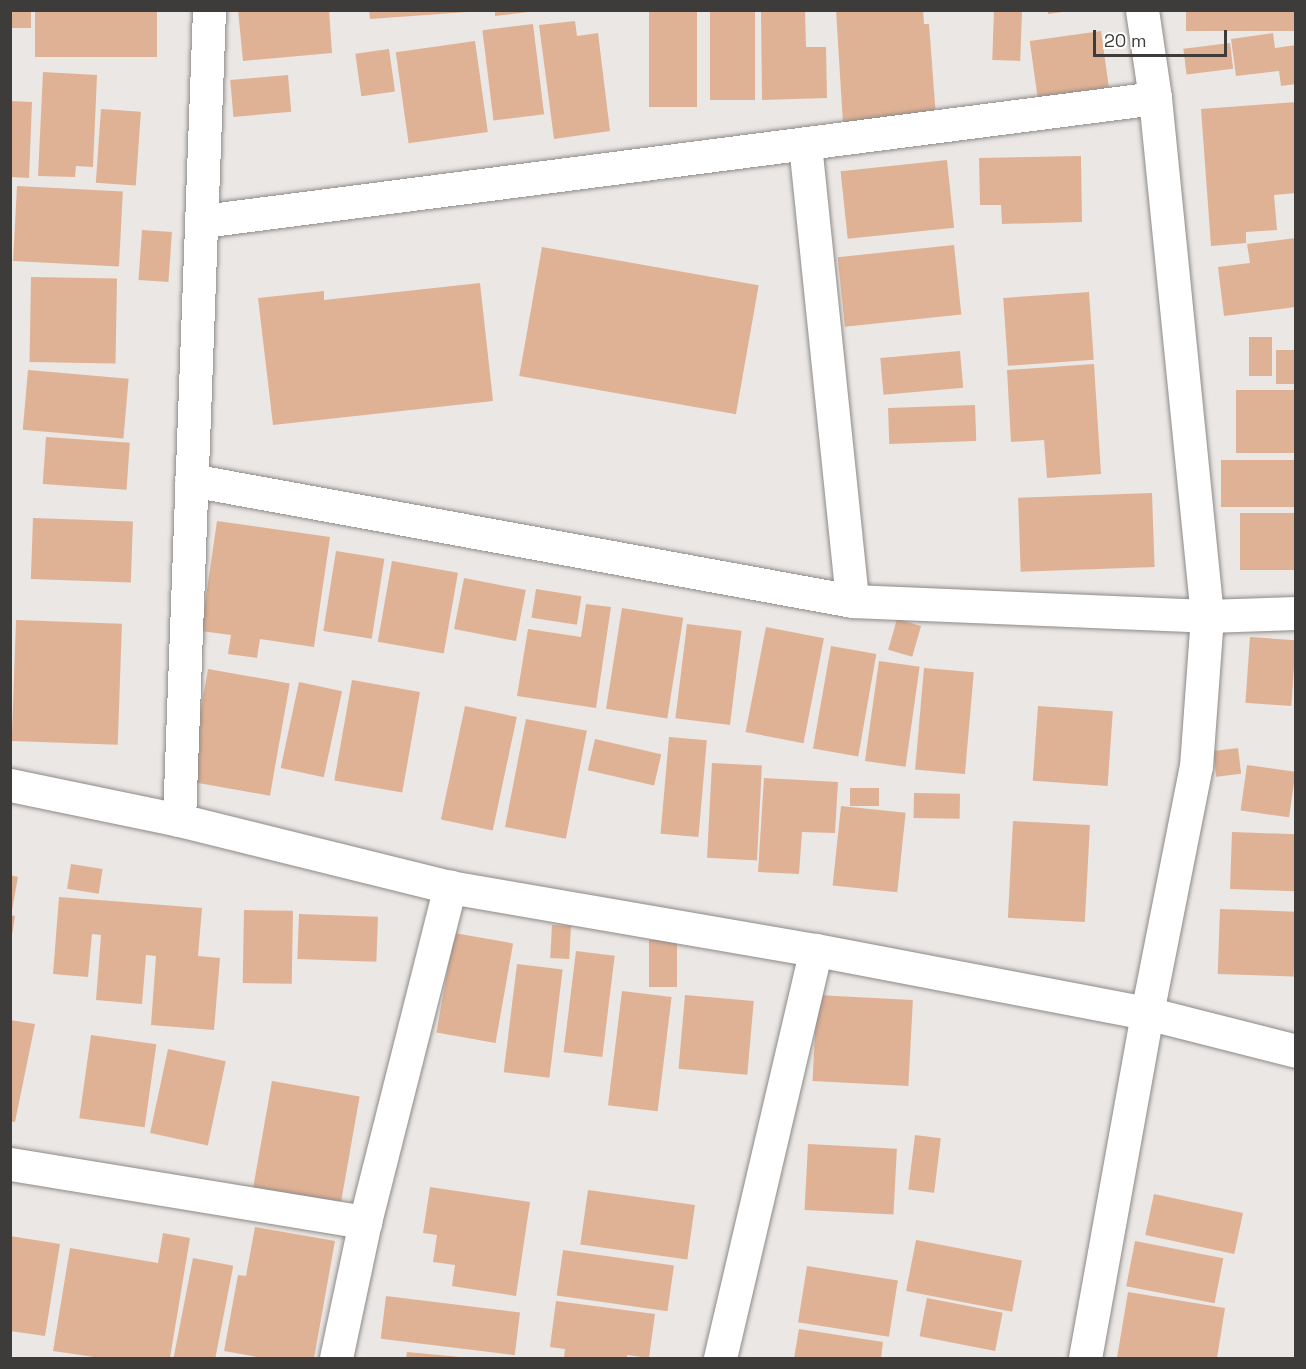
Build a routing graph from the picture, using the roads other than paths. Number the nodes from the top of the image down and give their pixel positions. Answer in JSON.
{"nodes":[{"id":1,"x":209,"y":10,"type":"edge"},
{"id":2,"x":1142,"y":10,"type":"edge"},
{"id":3,"x":1155,"y":98,"type":"junction"},
{"id":4,"x":805,"y":144,"type":"junction"},
{"id":5,"x":203,"y":221,"type":"junction"},
{"id":6,"x":191,"y":480,"type":"junction"},
{"id":7,"x":852,"y":601,"type":"junction"},
{"id":8,"x":1296,"y":613,"type":"edge"},
{"id":9,"x":1207,"y":616,"type":"junction"},
{"id":10,"x":10,"y":785,"type":"edge"},
{"id":11,"x":179,"y":820,"type":"junction"},
{"id":12,"x":450,"y":887,"type":"junction"},
{"id":13,"x":816,"y":950,"type":"junction"},
{"id":14,"x":1147,"y":1013,"type":"junction"},
{"id":15,"x":1296,"y":1051,"type":"edge"},
{"id":16,"x":10,"y":1164,"type":"edge"},
{"id":17,"x":365,"y":1222,"type":"junction"},
{"id":18,"x":336,"y":1359,"type":"edge"},
{"id":19,"x":720,"y":1359,"type":"edge"},
{"id":20,"x":1085,"y":1359,"type":"edge"}],
"edges":[{"from":1,"to":5,"type":"street"},
{"from":2,"to":3,"type":"street"},
{"from":3,"to":4,"type":"street"},
{"from":3,"to":9,"type":"street"},
{"from":4,"to":5,"type":"street"},
{"from":4,"to":7,"type":"street"},
{"from":5,"to":6,"type":"street"},
{"from":6,"to":7,"type":"street"},
{"from":6,"to":11,"type":"street"},
{"from":7,"to":9,"type":"street"},
{"from":8,"to":9,"type":"street"},
{"from":9,"to":14,"type":"street"},
{"from":10,"to":11,"type":"street"},
{"from":11,"to":12,"type":"street"},
{"from":12,"to":13,"type":"street"},
{"from":12,"to":17,"type":"street"},
{"from":13,"to":14,"type":"street"},
{"from":13,"to":19,"type":"street"},
{"from":14,"to":15,"type":"street"},
{"from":14,"to":20,"type":"street"},
{"from":16,"to":17,"type":"street"},
{"from":17,"to":18,"type":"street"}]}
